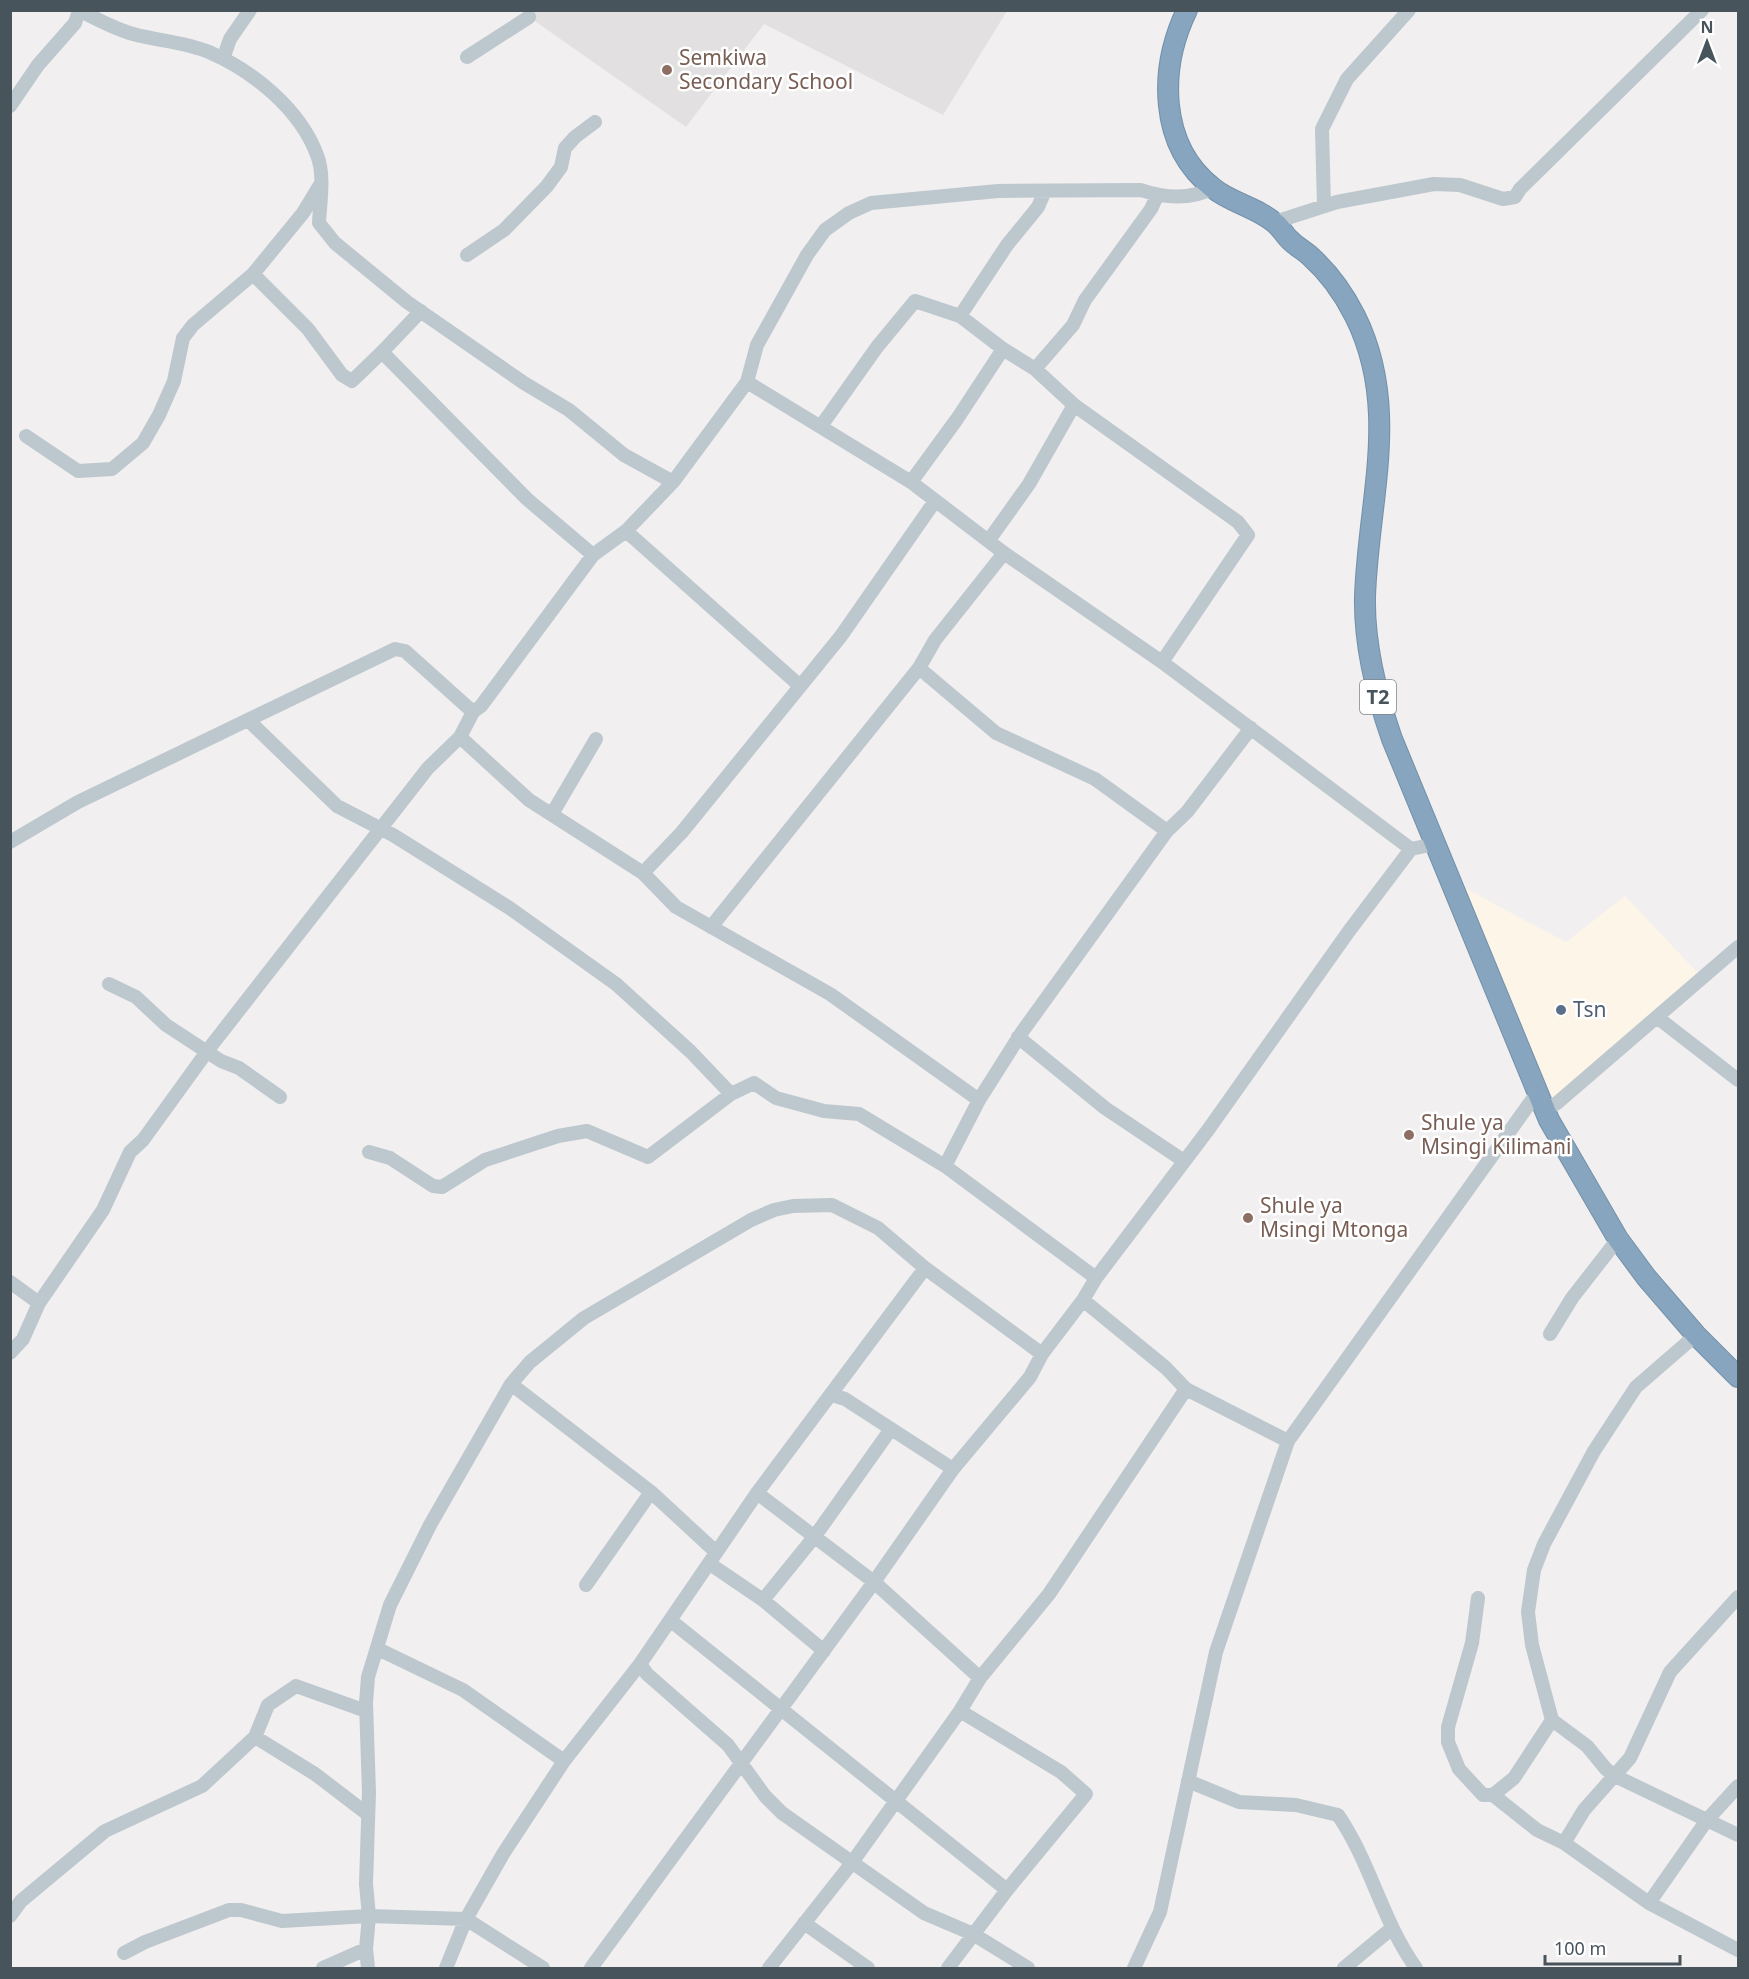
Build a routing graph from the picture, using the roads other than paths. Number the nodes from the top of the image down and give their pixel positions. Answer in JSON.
{"nodes":[{"id":1,"x":250,"y":10,"type":"edge"},
{"id":2,"x":1187,"y":10,"type":"edge"},
{"id":3,"x":1409,"y":10,"type":"edge"},
{"id":4,"x":1702,"y":10,"type":"edge"},
{"id":5,"x":79,"y":11,"type":"edge"},
{"id":6,"x":529,"y":17,"type":"dead end"},
{"id":7,"x":466,"y":57,"type":"dead end"},
{"id":8,"x":223,"y":59,"type":"junction"},
{"id":9,"x":10,"y":106,"type":"edge"},
{"id":10,"x":595,"y":122,"type":"dead end"},
{"id":11,"x":321,"y":183,"type":"junction"},
{"id":12,"x":1213,"y":188,"type":"junction"},
{"id":13,"x":1044,"y":193,"type":"junction"},
{"id":14,"x":1157,"y":196,"type":"junction"},
{"id":15,"x":1324,"y":206,"type":"junction"},
{"id":16,"x":1275,"y":222,"type":"junction"},
{"id":17,"x":467,"y":255,"type":"dead end"},
{"id":18,"x":253,"y":274,"type":"junction"},
{"id":19,"x":421,"y":311,"type":"junction"},
{"id":20,"x":960,"y":316,"type":"junction"},
{"id":21,"x":1002,"y":349,"type":"junction"},
{"id":22,"x":382,"y":352,"type":"junction"},
{"id":23,"x":1035,"y":369,"type":"junction"},
{"id":24,"x":747,"y":382,"type":"junction"},
{"id":25,"x":1074,"y":405,"type":"junction"},
{"id":26,"x":821,"y":426,"type":"junction"},
{"id":27,"x":26,"y":436,"type":"dead end"},
{"id":28,"x":673,"y":482,"type":"junction"},
{"id":29,"x":911,"y":482,"type":"junction"},
{"id":30,"x":935,"y":501,"type":"junction"},
{"id":31,"x":626,"y":531,"type":"junction"},
{"id":32,"x":989,"y":540,"type":"junction"},
{"id":33,"x":1004,"y":553,"type":"junction"},
{"id":34,"x":593,"y":555,"type":"junction"},
{"id":35,"x":1162,"y":662,"type":"junction"},
{"id":36,"x":919,"y":668,"type":"junction"},
{"id":37,"x":799,"y":685,"type":"junction"},
{"id":38,"x":474,"y":712,"type":"junction"},
{"id":39,"x":249,"y":720,"type":"junction"},
{"id":40,"x":1251,"y":728,"type":"junction"},
{"id":41,"x":460,"y":737,"type":"junction"},
{"id":42,"x":596,"y":738,"type":"dead end"},
{"id":43,"x":552,"y":814,"type":"junction"},
{"id":44,"x":379,"y":830,"type":"junction"},
{"id":45,"x":1167,"y":831,"type":"junction"},
{"id":46,"x":10,"y":842,"type":"edge"},
{"id":47,"x":1435,"y":844,"type":"junction"},
{"id":48,"x":1411,"y":849,"type":"junction"},
{"id":49,"x":643,"y":873,"type":"junction"},
{"id":50,"x":711,"y":927,"type":"junction"},
{"id":51,"x":1738,"y":947,"type":"edge"},
{"id":52,"x":109,"y":984,"type":"dead end"},
{"id":53,"x":1658,"y":1018,"type":"junction"},
{"id":54,"x":1018,"y":1038,"type":"junction"},
{"id":55,"x":207,"y":1052,"type":"junction"},
{"id":56,"x":1738,"y":1080,"type":"edge"},
{"id":57,"x":731,"y":1094,"type":"junction"},
{"id":58,"x":280,"y":1096,"type":"dead end"},
{"id":59,"x":979,"y":1100,"type":"junction"},
{"id":60,"x":1541,"y":1101,"type":"junction"},
{"id":61,"x":369,"y":1152,"type":"dead end"},
{"id":62,"x":1184,"y":1161,"type":"junction"},
{"id":63,"x":945,"y":1166,"type":"junction"},
{"id":64,"x":1618,"y":1239,"type":"junction"},
{"id":65,"x":925,"y":1268,"type":"junction"},
{"id":66,"x":1096,"y":1278,"type":"junction"},
{"id":67,"x":10,"y":1282,"type":"edge"},
{"id":68,"x":1083,"y":1300,"type":"junction"},
{"id":69,"x":39,"y":1303,"type":"junction"},
{"id":70,"x":1550,"y":1334,"type":"dead end"},
{"id":71,"x":1696,"y":1335,"type":"junction"},
{"id":72,"x":10,"y":1353,"type":"edge"},
{"id":73,"x":1042,"y":1354,"type":"junction"},
{"id":74,"x":1738,"y":1377,"type":"edge"},
{"id":75,"x":511,"y":1384,"type":"junction"},
{"id":76,"x":1186,"y":1389,"type":"junction"},
{"id":77,"x":832,"y":1395,"type":"junction"},
{"id":78,"x":891,"y":1430,"type":"junction"},
{"id":79,"x":1288,"y":1441,"type":"junction"},
{"id":80,"x":953,"y":1469,"type":"junction"},
{"id":81,"x":651,"y":1492,"type":"junction"},
{"id":82,"x":758,"y":1493,"type":"junction"},
{"id":83,"x":816,"y":1536,"type":"junction"},
{"id":84,"x":713,"y":1558,"type":"junction"},
{"id":85,"x":874,"y":1582,"type":"junction"},
{"id":86,"x":586,"y":1585,"type":"dead end"},
{"id":87,"x":1738,"y":1597,"type":"edge"},
{"id":88,"x":1478,"y":1598,"type":"dead end"},
{"id":89,"x":763,"y":1600,"type":"junction"},
{"id":90,"x":669,"y":1620,"type":"junction"},
{"id":91,"x":378,"y":1649,"type":"junction"},
{"id":92,"x":824,"y":1651,"type":"junction"},
{"id":93,"x":640,"y":1664,"type":"junction"},
{"id":94,"x":980,"y":1678,"type":"junction"},
{"id":95,"x":781,"y":1708,"type":"junction"},
{"id":96,"x":366,"y":1711,"type":"junction"},
{"id":97,"x":960,"y":1711,"type":"junction"},
{"id":98,"x":1552,"y":1720,"type":"junction"},
{"id":99,"x":255,"y":1737,"type":"junction"},
{"id":100,"x":564,"y":1761,"type":"junction"},
{"id":101,"x":742,"y":1762,"type":"junction"},
{"id":102,"x":1616,"y":1776,"type":"junction"},
{"id":103,"x":1188,"y":1781,"type":"junction"},
{"id":104,"x":1738,"y":1786,"type":"edge"},
{"id":105,"x":1493,"y":1795,"type":"junction"},
{"id":106,"x":896,"y":1800,"type":"junction"},
{"id":107,"x":366,"y":1813,"type":"junction"},
{"id":108,"x":1707,"y":1820,"type":"junction"},
{"id":109,"x":1738,"y":1835,"type":"edge"},
{"id":110,"x":1564,"y":1843,"type":"junction"},
{"id":111,"x":851,"y":1864,"type":"junction"},
{"id":112,"x":1006,"y":1890,"type":"junction"},
{"id":113,"x":16,"y":1901,"type":"edge"},
{"id":114,"x":1648,"y":1903,"type":"junction"},
{"id":115,"x":10,"y":1916,"type":"edge"},
{"id":116,"x":369,"y":1916,"type":"junction"},
{"id":117,"x":466,"y":1919,"type":"junction"},
{"id":118,"x":804,"y":1923,"type":"junction"},
{"id":119,"x":1391,"y":1929,"type":"junction"},
{"id":120,"x":974,"y":1934,"type":"junction"},
{"id":121,"x":366,"y":1949,"type":"junction"},
{"id":122,"x":1738,"y":1950,"type":"edge"},
{"id":123,"x":123,"y":1953,"type":"dead end"},
{"id":124,"x":323,"y":1968,"type":"edge"},
{"id":125,"x":368,"y":1968,"type":"edge"},
{"id":126,"x":446,"y":1968,"type":"edge"},
{"id":127,"x":543,"y":1968,"type":"edge"},
{"id":128,"x":591,"y":1968,"type":"edge"},
{"id":129,"x":769,"y":1968,"type":"edge"},
{"id":130,"x":868,"y":1968,"type":"edge"},
{"id":131,"x":948,"y":1968,"type":"edge"},
{"id":132,"x":1028,"y":1968,"type":"edge"},
{"id":133,"x":1134,"y":1968,"type":"edge"},
{"id":134,"x":1344,"y":1968,"type":"edge"},
{"id":135,"x":1416,"y":1968,"type":"edge"}],
"edges":[{"from":1,"to":8,"type":"street"},
{"from":2,"to":12,"type":"highway","number":"T2"},
{"from":3,"to":15,"type":"street"},
{"from":4,"to":15,"type":"street"},
{"from":5,"to":8,"type":"street"},
{"from":5,"to":9,"type":"street"},
{"from":6,"to":7,"type":"street"},
{"from":8,"to":11,"type":"street"},
{"from":10,"to":17,"type":"street"},
{"from":11,"to":18,"type":"street"},
{"from":11,"to":19,"type":"street"},
{"from":12,"to":14,"type":"street"},
{"from":12,"to":16,"type":"highway","number":"T2"},
{"from":13,"to":14,"type":"street"},
{"from":13,"to":20,"type":"street"},
{"from":13,"to":24,"type":"street"},
{"from":14,"to":23,"type":"street"},
{"from":15,"to":16,"type":"street"},
{"from":16,"to":47,"type":"highway","number":"T2"},
{"from":18,"to":22,"type":"street"},
{"from":18,"to":27,"type":"street"},
{"from":19,"to":22,"type":"street"},
{"from":19,"to":28,"type":"street"},
{"from":20,"to":21,"type":"street"},
{"from":20,"to":26,"type":"street"},
{"from":21,"to":23,"type":"street"},
{"from":21,"to":29,"type":"street"},
{"from":22,"to":34,"type":"street"},
{"from":23,"to":25,"type":"street"},
{"from":24,"to":26,"type":"street"},
{"from":24,"to":28,"type":"street"},
{"from":25,"to":32,"type":"street"},
{"from":25,"to":35,"type":"street"},
{"from":26,"to":29,"type":"street"},
{"from":28,"to":31,"type":"street"},
{"from":29,"to":30,"type":"street"},
{"from":30,"to":32,"type":"street"},
{"from":30,"to":37,"type":"street"},
{"from":31,"to":34,"type":"street"},
{"from":31,"to":37,"type":"street"},
{"from":32,"to":33,"type":"street"},
{"from":33,"to":35,"type":"street"},
{"from":33,"to":36,"type":"street"},
{"from":34,"to":38,"type":"street"},
{"from":35,"to":40,"type":"street"},
{"from":36,"to":45,"type":"street"},
{"from":36,"to":50,"type":"street"},
{"from":37,"to":49,"type":"street"},
{"from":38,"to":39,"type":"street"},
{"from":38,"to":41,"type":"street"},
{"from":39,"to":44,"type":"street"},
{"from":39,"to":46,"type":"street"},
{"from":40,"to":45,"type":"street"},
{"from":40,"to":48,"type":"street"},
{"from":41,"to":43,"type":"street"},
{"from":41,"to":44,"type":"street"},
{"from":42,"to":43,"type":"street"},
{"from":43,"to":49,"type":"street"},
{"from":44,"to":55,"type":"street"},
{"from":44,"to":57,"type":"street"},
{"from":45,"to":54,"type":"street"},
{"from":47,"to":48,"type":"street"},
{"from":47,"to":60,"type":"highway","number":"T2"},
{"from":48,"to":62,"type":"street"},
{"from":49,"to":50,"type":"street"},
{"from":50,"to":59,"type":"street"},
{"from":51,"to":53,"type":"street"},
{"from":52,"to":55,"type":"street"},
{"from":53,"to":56,"type":"street"},
{"from":53,"to":60,"type":"street"},
{"from":54,"to":59,"type":"street"},
{"from":54,"to":62,"type":"street"},
{"from":55,"to":58,"type":"street"},
{"from":55,"to":69,"type":"street"},
{"from":57,"to":61,"type":"street"},
{"from":57,"to":63,"type":"street"},
{"from":59,"to":63,"type":"street"},
{"from":60,"to":64,"type":"highway","number":"T2"},
{"from":60,"to":79,"type":"street"},
{"from":62,"to":66,"type":"street"},
{"from":63,"to":66,"type":"street"},
{"from":64,"to":70,"type":"street"},
{"from":64,"to":71,"type":"highway","number":"T2"},
{"from":65,"to":73,"type":"street"},
{"from":65,"to":75,"type":"street"},
{"from":65,"to":77,"type":"street"},
{"from":66,"to":68,"type":"street"},
{"from":67,"to":69,"type":"street"},
{"from":68,"to":73,"type":"street"},
{"from":68,"to":76,"type":"street"},
{"from":69,"to":72,"type":"street"},
{"from":71,"to":74,"type":"highway","number":"T2"},
{"from":71,"to":98,"type":"street"},
{"from":73,"to":80,"type":"street"},
{"from":75,"to":81,"type":"street"},
{"from":75,"to":91,"type":"street"},
{"from":76,"to":79,"type":"street"},
{"from":76,"to":94,"type":"street"},
{"from":77,"to":78,"type":"street"},
{"from":77,"to":82,"type":"street"},
{"from":78,"to":80,"type":"street"},
{"from":78,"to":83,"type":"street"},
{"from":79,"to":103,"type":"street"},
{"from":80,"to":85,"type":"street"},
{"from":81,"to":84,"type":"street"},
{"from":81,"to":86,"type":"street"},
{"from":82,"to":83,"type":"street"},
{"from":82,"to":84,"type":"street"},
{"from":83,"to":85,"type":"street"},
{"from":83,"to":89,"type":"street"},
{"from":84,"to":89,"type":"street"},
{"from":84,"to":90,"type":"street"},
{"from":85,"to":92,"type":"street"},
{"from":85,"to":94,"type":"street"},
{"from":87,"to":102,"type":"street"},
{"from":88,"to":105,"type":"street"},
{"from":89,"to":92,"type":"street"},
{"from":90,"to":93,"type":"street"},
{"from":90,"to":95,"type":"street"},
{"from":91,"to":96,"type":"street"},
{"from":91,"to":100,"type":"street"},
{"from":92,"to":95,"type":"street"},
{"from":93,"to":100,"type":"street"},
{"from":93,"to":101,"type":"street"},
{"from":94,"to":97,"type":"street"},
{"from":95,"to":101,"type":"street"},
{"from":95,"to":106,"type":"street"},
{"from":96,"to":99,"type":"street"},
{"from":96,"to":107,"type":"street"},
{"from":97,"to":106,"type":"street"},
{"from":97,"to":112,"type":"street"},
{"from":98,"to":102,"type":"street"},
{"from":98,"to":105,"type":"street"},
{"from":99,"to":107,"type":"street"},
{"from":99,"to":113,"type":"street"},
{"from":100,"to":117,"type":"street"},
{"from":101,"to":111,"type":"street"},
{"from":101,"to":128,"type":"street"},
{"from":102,"to":108,"type":"street"},
{"from":102,"to":110,"type":"street"},
{"from":103,"to":119,"type":"street"},
{"from":103,"to":133,"type":"street"},
{"from":104,"to":108,"type":"street"},
{"from":105,"to":110,"type":"street"},
{"from":106,"to":111,"type":"street"},
{"from":106,"to":112,"type":"street"},
{"from":107,"to":116,"type":"street"},
{"from":108,"to":109,"type":"street"},
{"from":108,"to":114,"type":"street"},
{"from":110,"to":114,"type":"street"},
{"from":111,"to":118,"type":"street"},
{"from":111,"to":120,"type":"street"},
{"from":112,"to":120,"type":"street"},
{"from":113,"to":115,"type":"street"},
{"from":114,"to":122,"type":"street"},
{"from":116,"to":117,"type":"street"},
{"from":116,"to":121,"type":"street"},
{"from":116,"to":123,"type":"street"},
{"from":117,"to":126,"type":"street"},
{"from":117,"to":127,"type":"street"},
{"from":118,"to":129,"type":"street"},
{"from":118,"to":130,"type":"street"},
{"from":119,"to":134,"type":"street"},
{"from":119,"to":135,"type":"street"},
{"from":120,"to":131,"type":"street"},
{"from":120,"to":132,"type":"street"},
{"from":121,"to":124,"type":"street"},
{"from":121,"to":125,"type":"street"}]}
